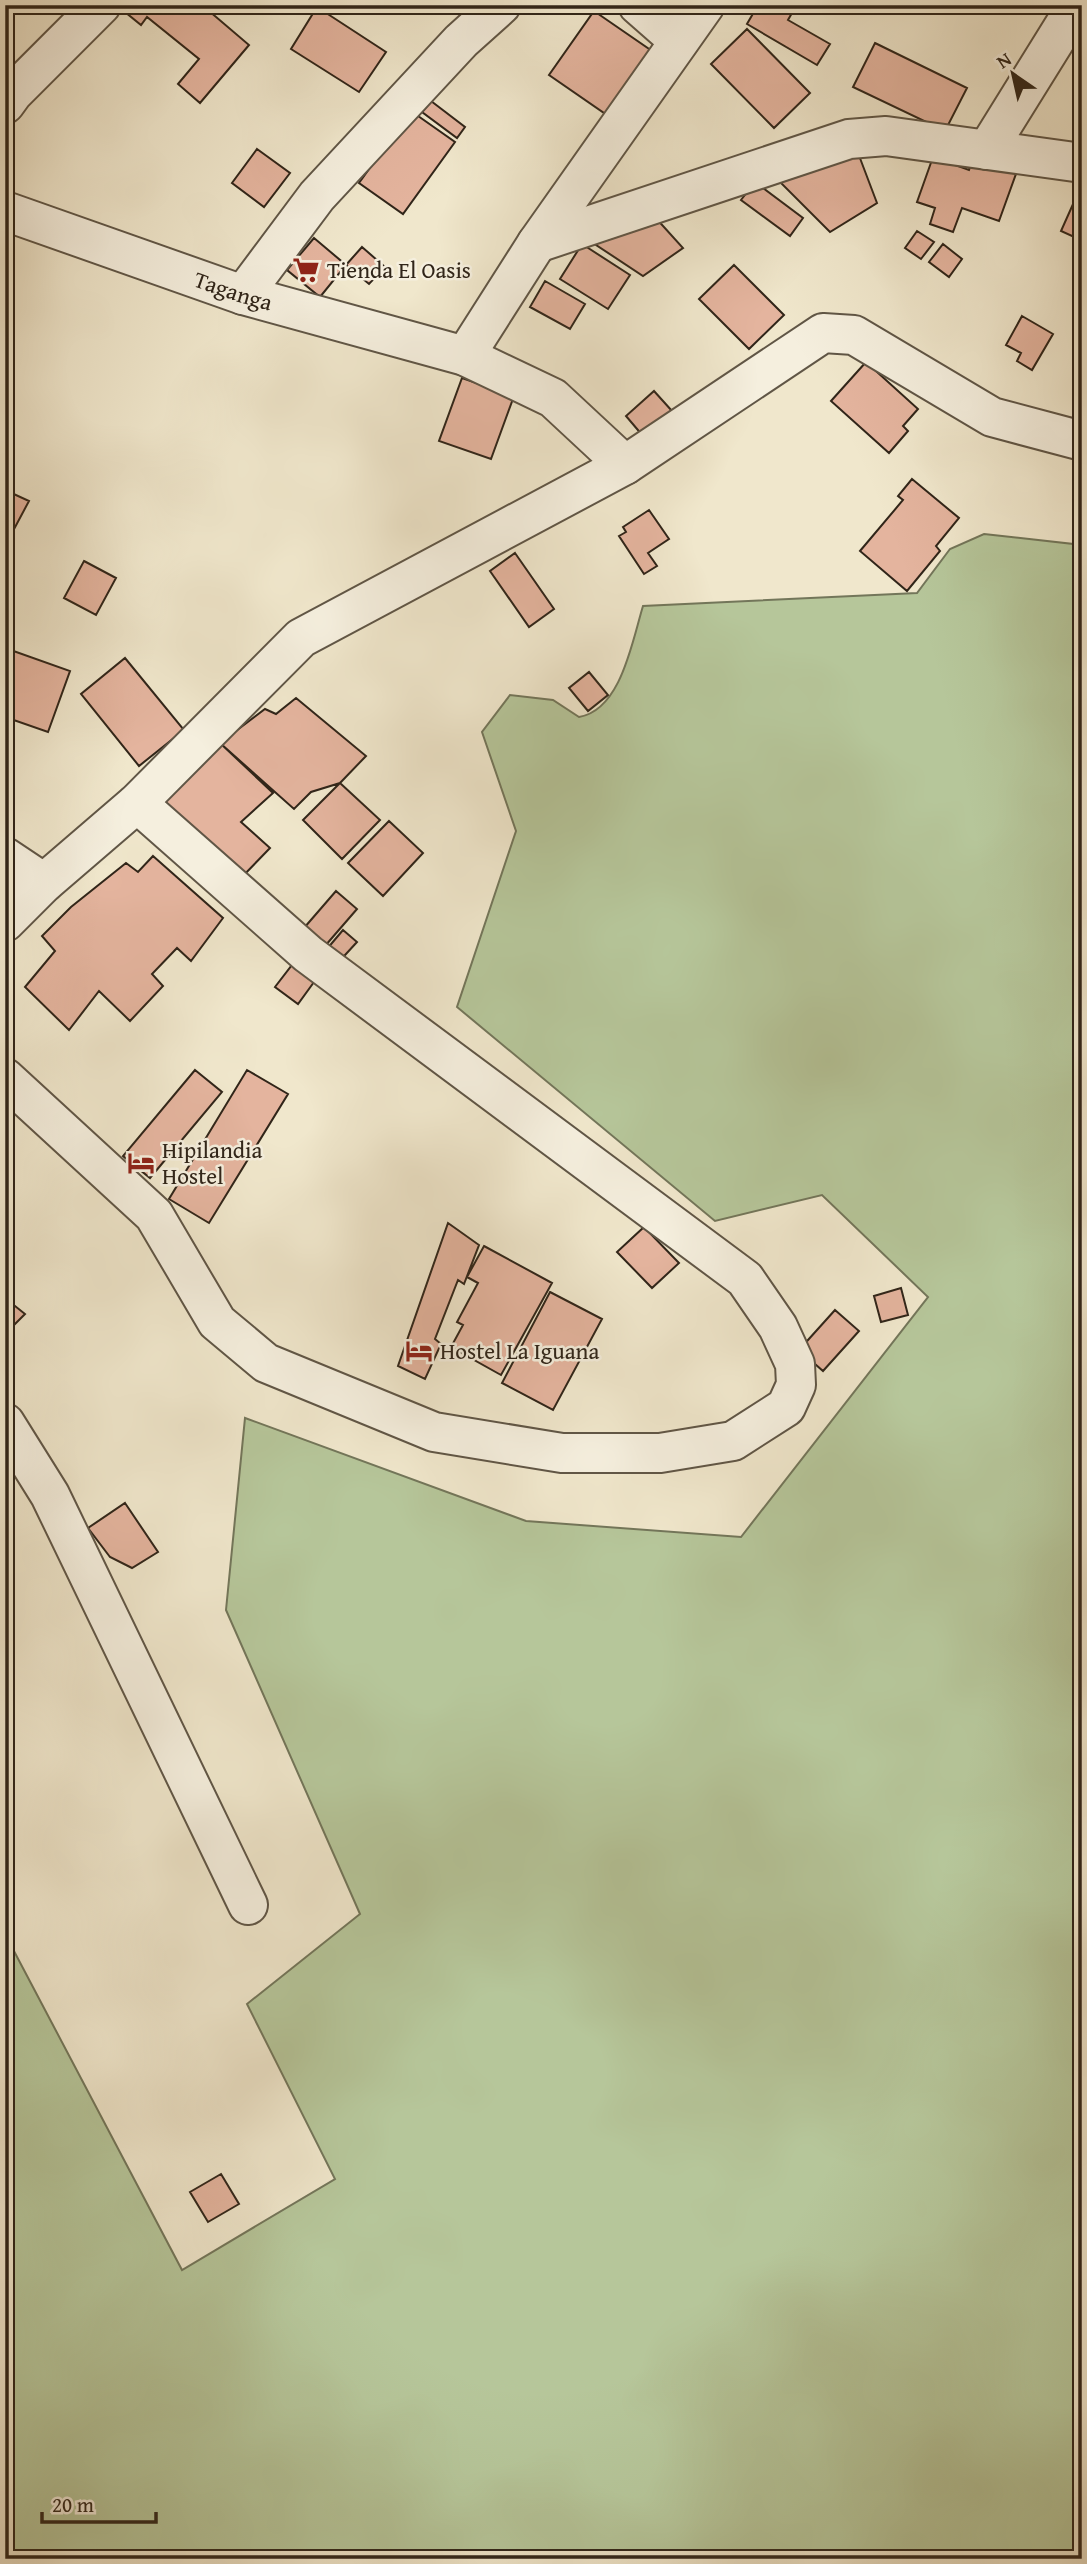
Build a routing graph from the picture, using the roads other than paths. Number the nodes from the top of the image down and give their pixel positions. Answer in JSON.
{"nodes":[{"id":1,"x":101,"y":5,"type":"edge"},
{"id":2,"x":502,"y":5,"type":"edge"},
{"id":3,"x":638,"y":5,"type":"edge"},
{"id":4,"x":705,"y":5,"type":"edge"},
{"id":5,"x":1077,"y":5,"type":"edge"},
{"id":6,"x":679,"y":41,"type":"junction"},
{"id":7,"x":5,"y":104,"type":"edge"},
{"id":8,"x":987,"y":150,"type":"junction"},
{"id":9,"x":1082,"y":163,"type":"edge"},
{"id":10,"x":5,"y":211,"type":"edge"},
{"id":11,"x":537,"y":243,"type":"junction"},
{"id":12,"x":243,"y":295,"type":"junction"},
{"id":13,"x":465,"y":356,"type":"junction"},
{"id":14,"x":1082,"y":441,"type":"edge"},
{"id":15,"x":625,"y":465,"type":"junction"},
{"id":16,"x":137,"y":803,"type":"junction"},
{"id":17,"x":5,"y":858,"type":"edge"},
{"id":18,"x":44,"y":883,"type":"junction"},
{"id":19,"x":5,"y":922,"type":"edge"},
{"id":20,"x":5,"y":1078,"type":"edge"},
{"id":21,"x":5,"y":1423,"type":"edge"},
{"id":22,"x":248,"y":1905,"type":"dead end"}],
"edges":[{"from":1,"to":7,"type":"street"},
{"from":2,"to":12,"type":"street"},
{"from":3,"to":6,"type":"street"},
{"from":4,"to":6,"type":"street"},
{"from":5,"to":8,"type":"street"},
{"from":6,"to":11,"type":"street"},
{"from":8,"to":9,"type":"street"},
{"from":8,"to":11,"type":"street"},
{"from":10,"to":12,"type":"street","name":"Taganga"},
{"from":11,"to":13,"type":"street"},
{"from":12,"to":13,"type":"street","name":"Taganga"},
{"from":13,"to":15,"type":"street","name":"Taganga"},
{"from":14,"to":15,"type":"street"},
{"from":15,"to":16,"type":"street"},
{"from":16,"to":18,"type":"street"},
{"from":16,"to":20,"type":"street"},
{"from":17,"to":18,"type":"street"},
{"from":18,"to":19,"type":"street"},
{"from":21,"to":22,"type":"street"}]}
